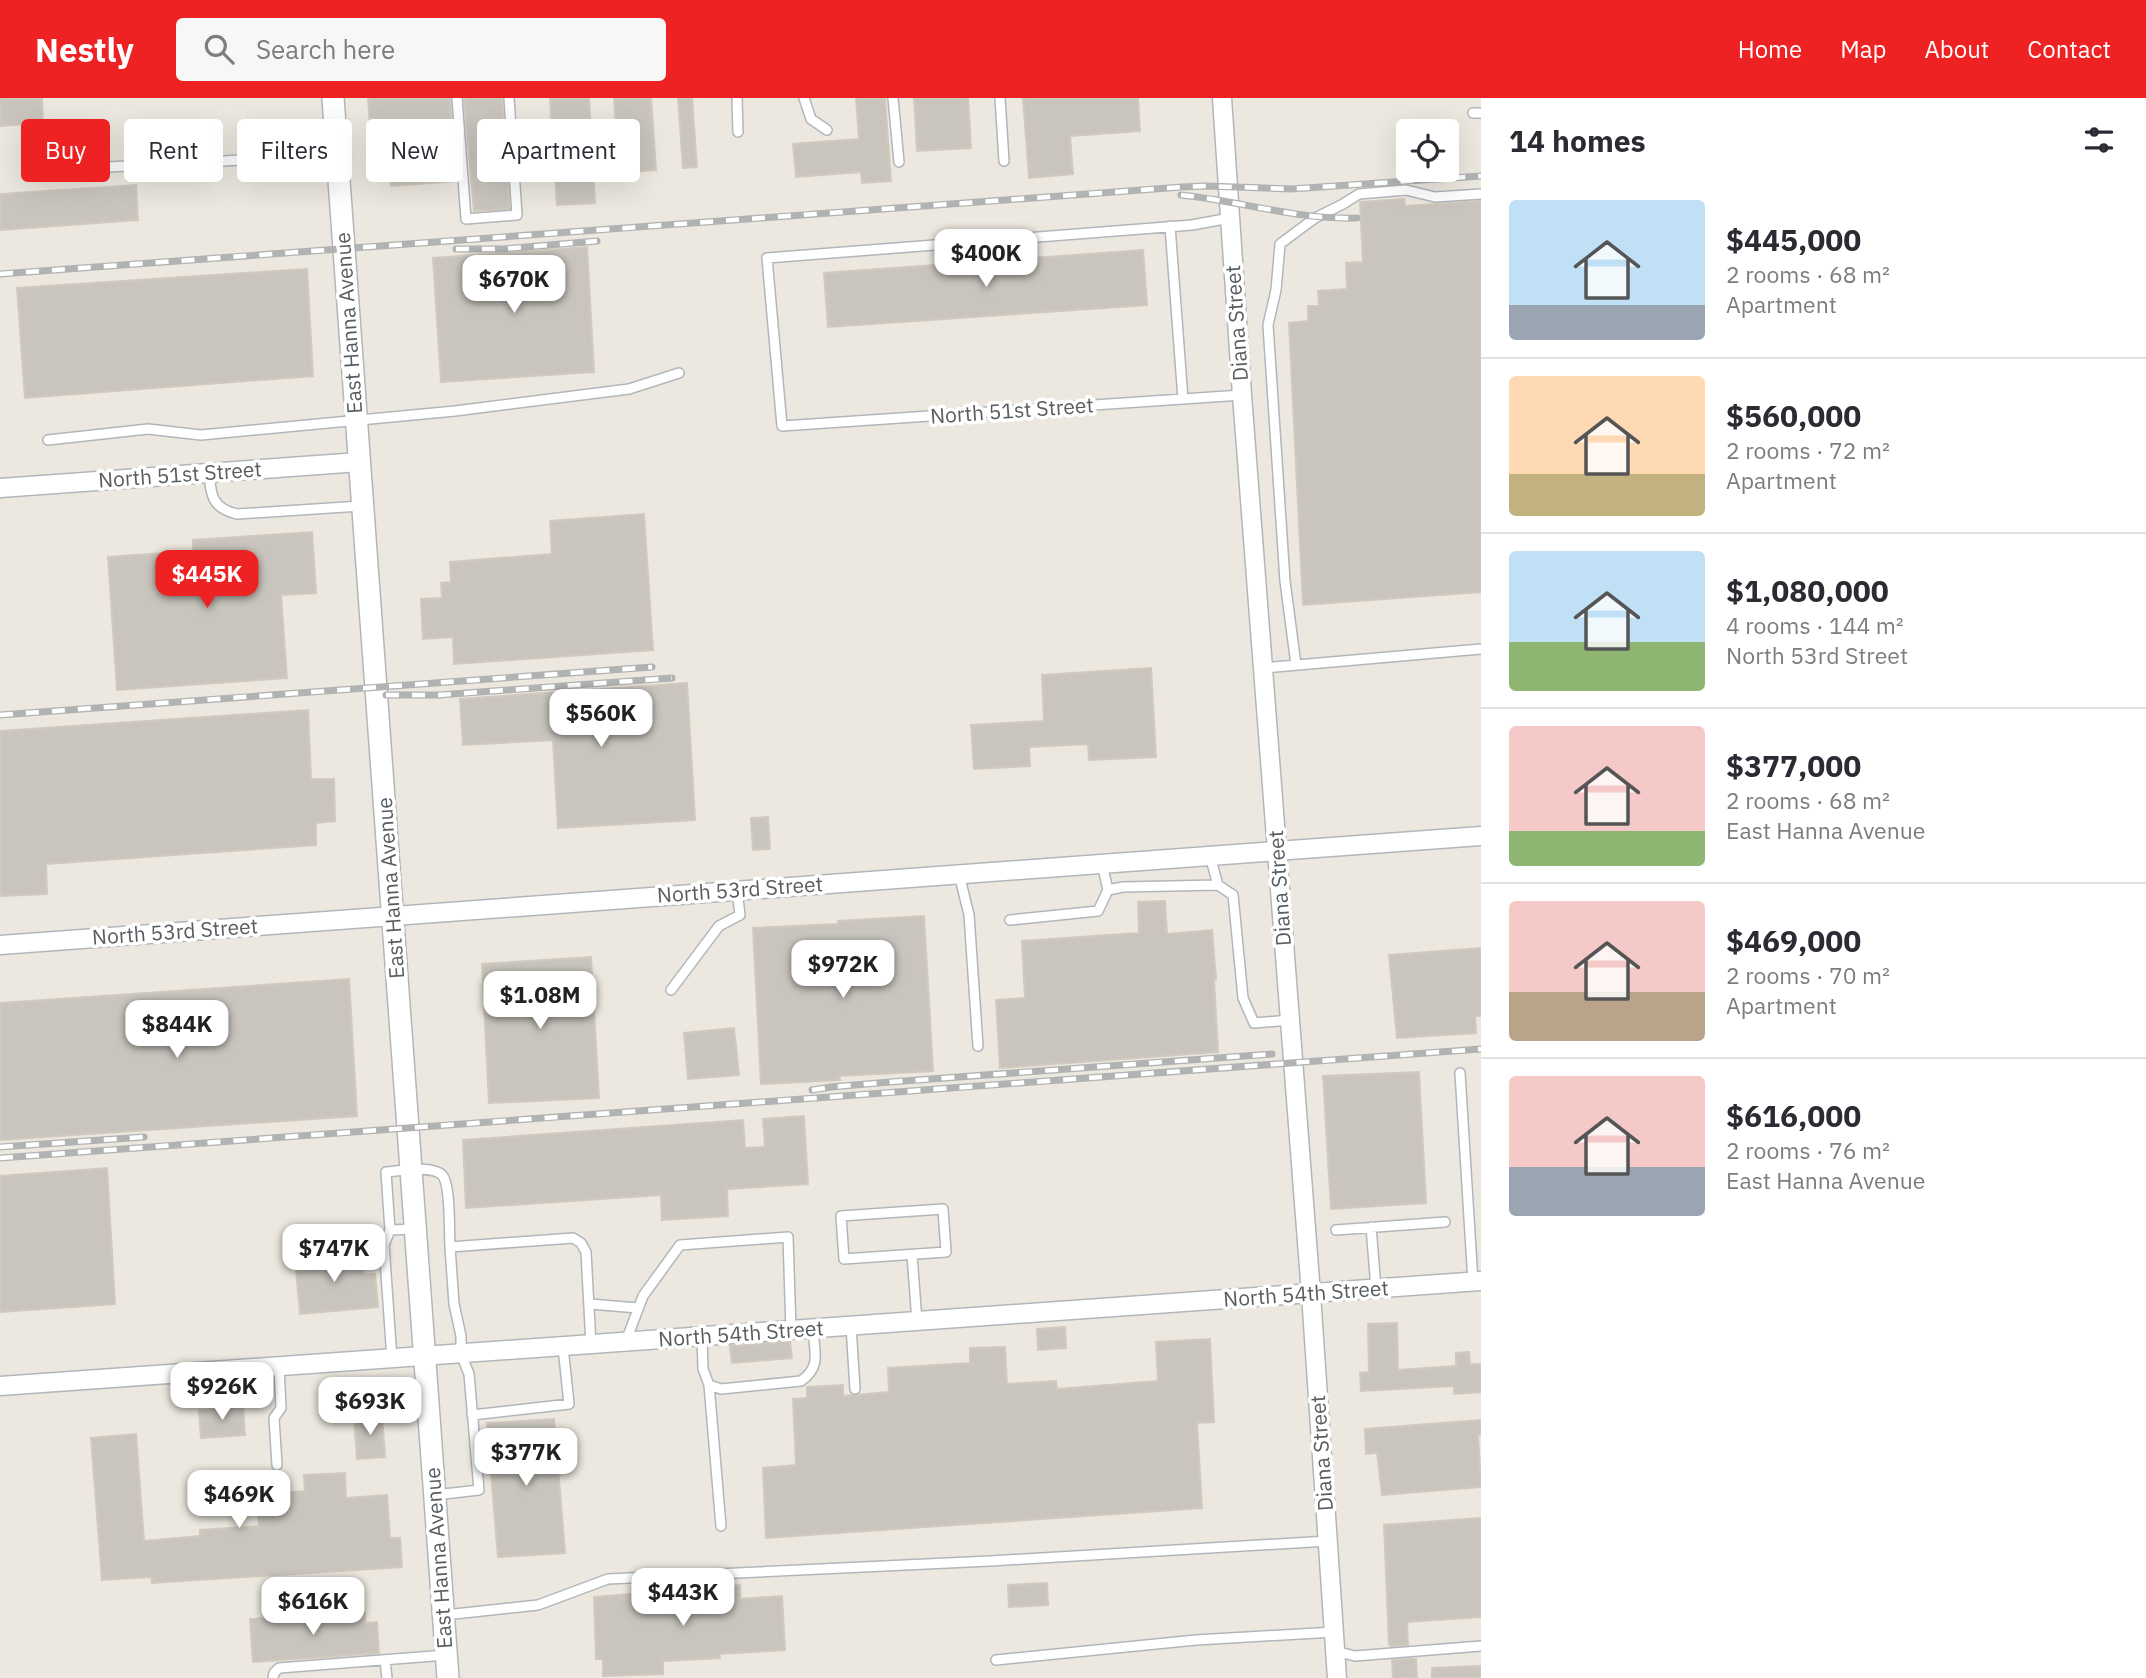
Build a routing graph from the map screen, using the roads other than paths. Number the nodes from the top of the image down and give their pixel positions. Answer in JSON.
{"nodes":[{"id":1,"x":333,"y":98,"type":"edge"},
{"id":2,"x":457,"y":98,"type":"edge"},
{"id":3,"x":509,"y":98,"type":"edge"},
{"id":4,"x":737,"y":98,"type":"edge"},
{"id":5,"x":804,"y":98,"type":"edge"},
{"id":6,"x":893,"y":98,"type":"edge"},
{"id":7,"x":1000,"y":98,"type":"edge"},
{"id":8,"x":1222,"y":98,"type":"edge"},
{"id":9,"x":334,"y":119,"type":"edge"},
{"id":10,"x":827,"y":130,"type":"dead end"},
{"id":11,"x":738,"y":132,"type":"dead end"},
{"id":12,"x":237,"y":160,"type":"edge"},
{"id":13,"x":1004,"y":161,"type":"dead end"},
{"id":14,"x":899,"y":162,"type":"dead end"},
{"id":15,"x":110,"y":168,"type":"edge"},
{"id":16,"x":339,"y":182,"type":"edge"},
{"id":17,"x":1481,"y":194,"type":"edge"},
{"id":18,"x":1230,"y":218,"type":"junction"},
{"id":19,"x":1170,"y":226,"type":"junction"},
{"id":20,"x":679,"y":373,"type":"dead end"},
{"id":21,"x":1242,"y":395,"type":"junction"},
{"id":22,"x":1183,"y":399,"type":"junction"},
{"id":23,"x":356,"y":420,"type":"junction"},
{"id":24,"x":48,"y":440,"type":"dead end"},
{"id":25,"x":359,"y":462,"type":"junction"},
{"id":26,"x":209,"y":472,"type":"junction"},
{"id":27,"x":0,"y":488,"type":"edge"},
{"id":28,"x":363,"y":506,"type":"junction"},
{"id":29,"x":1481,"y":649,"type":"edge"},
{"id":30,"x":1296,"y":665,"type":"junction"},
{"id":31,"x":1263,"y":668,"type":"junction"},
{"id":32,"x":1481,"y":836,"type":"edge"},
{"id":33,"x":1277,"y":851,"type":"junction"},
{"id":34,"x":1210,"y":856,"type":"junction"},
{"id":35,"x":1102,"y":864,"type":"junction"},
{"id":36,"x":959,"y":874,"type":"junction"},
{"id":37,"x":1218,"y":885,"type":"junction"},
{"id":38,"x":737,"y":890,"type":"junction"},
{"id":39,"x":1108,"y":890,"type":"junction"},
{"id":40,"x":393,"y":915,"type":"junction"},
{"id":41,"x":1010,"y":920,"type":"dead end"},
{"id":42,"x":0,"y":945,"type":"edge"},
{"id":43,"x":671,"y":990,"type":"dead end"},
{"id":44,"x":1290,"y":1020,"type":"junction"},
{"id":45,"x":978,"y":1046,"type":"dead end"},
{"id":46,"x":1460,"y":1073,"type":"dead end"},
{"id":47,"x":411,"y":1169,"type":"junction"},
{"id":48,"x":1445,"y":1222,"type":"dead end"},
{"id":49,"x":1371,"y":1227,"type":"junction"},
{"id":50,"x":415,"y":1229,"type":"junction"},
{"id":51,"x":390,"y":1230,"type":"junction"},
{"id":52,"x":1336,"y":1230,"type":"dead end"},
{"id":53,"x":450,"y":1247,"type":"junction"},
{"id":54,"x":912,"y":1255,"type":"junction"},
{"id":55,"x":1477,"y":1282,"type":"edge"},
{"id":56,"x":1376,"y":1289,"type":"junction"},
{"id":57,"x":1311,"y":1294,"type":"junction"},
{"id":58,"x":590,"y":1304,"type":"junction"},
{"id":59,"x":638,"y":1308,"type":"junction"},
{"id":60,"x":917,"y":1321,"type":"junction"},
{"id":61,"x":851,"y":1326,"type":"junction"},
{"id":62,"x":813,"y":1328,"type":"junction"},
{"id":63,"x":791,"y":1330,"type":"junction"},
{"id":64,"x":702,"y":1336,"type":"junction"},
{"id":65,"x":626,"y":1342,"type":"junction"},
{"id":66,"x":591,"y":1345,"type":"junction"},
{"id":67,"x":563,"y":1347,"type":"junction"},
{"id":68,"x":461,"y":1354,"type":"junction"},
{"id":69,"x":426,"y":1357,"type":"junction"},
{"id":70,"x":392,"y":1359,"type":"junction"},
{"id":71,"x":279,"y":1367,"type":"junction"},
{"id":72,"x":709,"y":1385,"type":"junction"},
{"id":73,"x":0,"y":1386,"type":"edge"},
{"id":74,"x":855,"y":1389,"type":"dead end"},
{"id":75,"x":472,"y":1415,"type":"junction"},
{"id":76,"x":277,"y":1465,"type":"dead end"},
{"id":77,"x":435,"y":1495,"type":"junction"},
{"id":78,"x":721,"y":1526,"type":"dead end"},
{"id":79,"x":1328,"y":1541,"type":"junction"},
{"id":80,"x":443,"y":1616,"type":"junction"},
{"id":81,"x":1334,"y":1632,"type":"junction"},
{"id":82,"x":1481,"y":1646,"type":"edge"},
{"id":83,"x":1335,"y":1651,"type":"junction"},
{"id":84,"x":446,"y":1655,"type":"junction"},
{"id":85,"x":386,"y":1660,"type":"junction"},
{"id":86,"x":996,"y":1661,"type":"dead end"},
{"id":87,"x":273,"y":1678,"type":"edge"},
{"id":88,"x":387,"y":1678,"type":"edge"},
{"id":89,"x":448,"y":1678,"type":"edge"},
{"id":90,"x":1337,"y":1678,"type":"edge"}],
"edges":[{"from":1,"to":9,"type":"street","name":"East Hanna Avenue"},
{"from":2,"to":3,"type":"lane"},
{"from":4,"to":11,"type":"lane"},
{"from":5,"to":10,"type":"lane"},
{"from":6,"to":14,"type":"lane"},
{"from":7,"to":13,"type":"lane"},
{"from":8,"to":18,"type":"street","name":"Diana Street"},
{"from":12,"to":15,"type":"lane"},
{"from":16,"to":23,"type":"street","name":"East Hanna Avenue"},
{"from":17,"to":30,"type":"lane"},
{"from":18,"to":19,"type":"lane"},
{"from":18,"to":21,"type":"street","name":"Diana Street"},
{"from":19,"to":22,"type":"lane"},
{"from":19,"to":22,"type":"lane","name":"North 51st Street"},
{"from":20,"to":23,"type":"lane"},
{"from":21,"to":22,"type":"lane","name":"North 51st Street"},
{"from":21,"to":31,"type":"street","name":"Diana Street"},
{"from":23,"to":24,"type":"lane"},
{"from":23,"to":25,"type":"street","name":"East Hanna Avenue"},
{"from":25,"to":26,"type":"street","name":"North 51st Street"},
{"from":25,"to":28,"type":"street","name":"East Hanna Avenue"},
{"from":26,"to":27,"type":"street","name":"North 51st Street"},
{"from":26,"to":28,"type":"lane"},
{"from":28,"to":40,"type":"street","name":"East Hanna Avenue"},
{"from":29,"to":30,"type":"lane"},
{"from":30,"to":31,"type":"lane"},
{"from":31,"to":33,"type":"street","name":"Diana Street"},
{"from":32,"to":33,"type":"street","name":"North 53rd Street"},
{"from":33,"to":34,"type":"street","name":"North 53rd Street"},
{"from":33,"to":44,"type":"street","name":"Diana Street"},
{"from":34,"to":35,"type":"street","name":"North 53rd Street"},
{"from":34,"to":37,"type":"lane"},
{"from":35,"to":36,"type":"street","name":"North 53rd Street"},
{"from":35,"to":39,"type":"lane"},
{"from":36,"to":38,"type":"street","name":"North 53rd Street"},
{"from":36,"to":45,"type":"lane"},
{"from":37,"to":39,"type":"lane"},
{"from":37,"to":44,"type":"lane"},
{"from":38,"to":40,"type":"street","name":"North 53rd Street"},
{"from":38,"to":43,"type":"lane"},
{"from":39,"to":41,"type":"lane"},
{"from":40,"to":42,"type":"street","name":"North 53rd Street"},
{"from":40,"to":47,"type":"street","name":"East Hanna Avenue"},
{"from":44,"to":57,"type":"street","name":"Diana Street"},
{"from":46,"to":55,"type":"lane"},
{"from":47,"to":50,"type":"street","name":"East Hanna Avenue"},
{"from":47,"to":51,"type":"lane"},
{"from":47,"to":53,"type":"lane"},
{"from":48,"to":49,"type":"lane"},
{"from":49,"to":52,"type":"lane"},
{"from":49,"to":56,"type":"lane"},
{"from":50,"to":51,"type":"lane"},
{"from":50,"to":69,"type":"street","name":"East Hanna Avenue"},
{"from":51,"to":70,"type":"lane"},
{"from":53,"to":58,"type":"lane"},
{"from":53,"to":68,"type":"lane"},
{"from":54,"to":54,"type":"lane"},
{"from":54,"to":60,"type":"lane"},
{"from":55,"to":56,"type":"street","name":"North 54th Street"},
{"from":56,"to":57,"type":"street","name":"North 54th Street"},
{"from":57,"to":60,"type":"street","name":"North 54th Street"},
{"from":57,"to":79,"type":"street","name":"Diana Street"},
{"from":58,"to":59,"type":"lane"},
{"from":58,"to":66,"type":"lane"},
{"from":59,"to":63,"type":"lane"},
{"from":59,"to":65,"type":"lane"},
{"from":60,"to":61,"type":"street","name":"North 54th Street"},
{"from":61,"to":62,"type":"street","name":"North 54th Street"},
{"from":61,"to":74,"type":"lane"},
{"from":62,"to":63,"type":"street","name":"North 54th Street"},
{"from":62,"to":72,"type":"lane"},
{"from":63,"to":64,"type":"street","name":"North 54th Street"},
{"from":64,"to":65,"type":"street","name":"North 54th Street"},
{"from":64,"to":72,"type":"lane"},
{"from":65,"to":66,"type":"street","name":"North 54th Street"},
{"from":66,"to":67,"type":"street","name":"North 54th Street"},
{"from":67,"to":68,"type":"street","name":"North 54th Street"},
{"from":67,"to":75,"type":"lane"},
{"from":68,"to":69,"type":"street","name":"North 54th Street"},
{"from":68,"to":75,"type":"lane"},
{"from":69,"to":70,"type":"street","name":"North 54th Street"},
{"from":69,"to":77,"type":"street","name":"East Hanna Avenue"},
{"from":70,"to":71,"type":"street","name":"North 54th Street"},
{"from":71,"to":73,"type":"street","name":"North 54th Street"},
{"from":71,"to":76,"type":"lane"},
{"from":72,"to":78,"type":"lane"},
{"from":75,"to":77,"type":"lane"},
{"from":77,"to":80,"type":"street","name":"East Hanna Avenue"},
{"from":79,"to":80,"type":"lane"},
{"from":79,"to":81,"type":"street","name":"Diana Street"},
{"from":80,"to":84,"type":"street","name":"East Hanna Avenue"},
{"from":81,"to":83,"type":"street","name":"Diana Street"},
{"from":81,"to":86,"type":"lane"},
{"from":82,"to":83,"type":"lane"},
{"from":83,"to":90,"type":"street","name":"Diana Street"},
{"from":84,"to":85,"type":"lane"},
{"from":84,"to":89,"type":"street","name":"East Hanna Avenue"},
{"from":85,"to":87,"type":"lane"},
{"from":85,"to":88,"type":"lane"}]}
